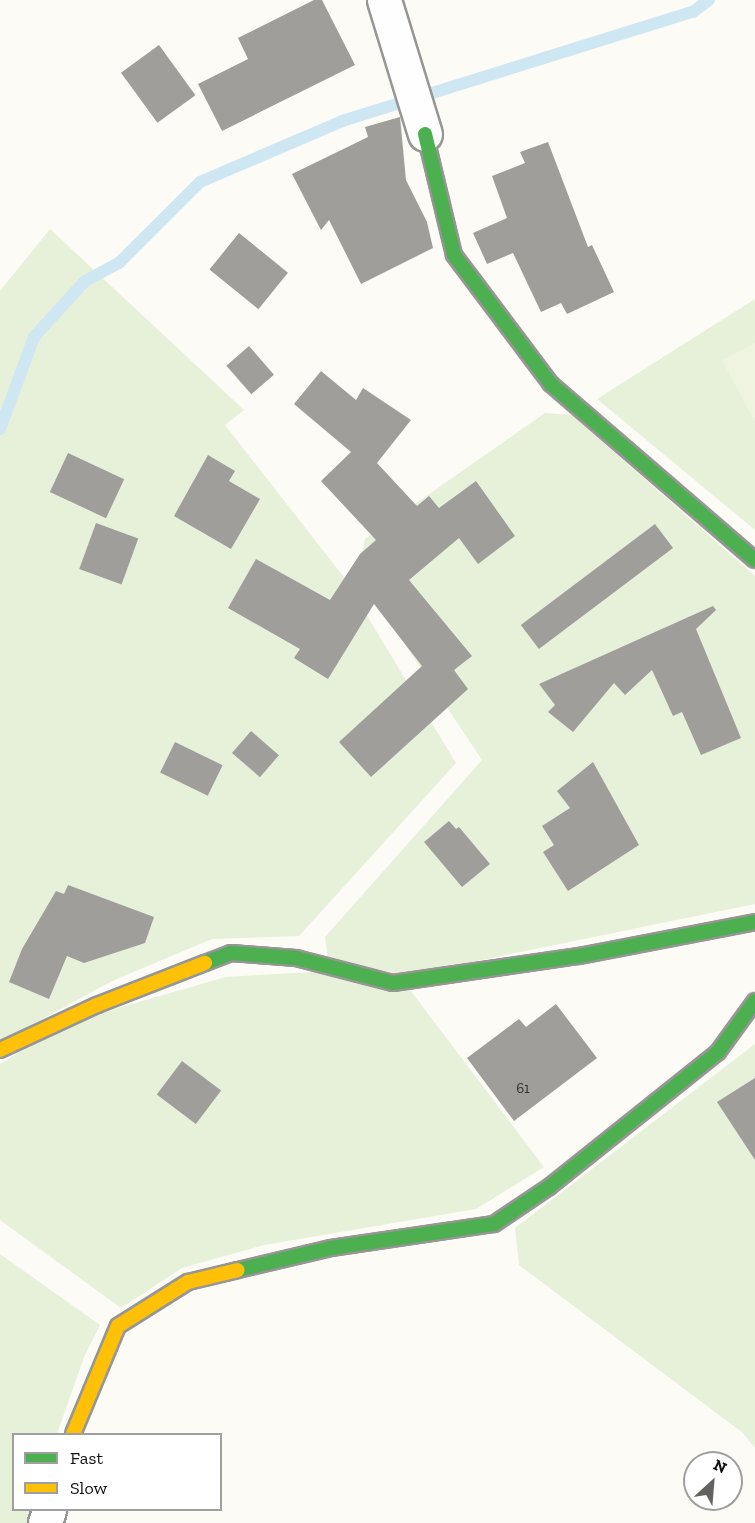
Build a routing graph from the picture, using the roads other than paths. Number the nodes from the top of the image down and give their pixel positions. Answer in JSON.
{"nodes":[{"id":1,"x":384,"y":0,"type":"edge"},
{"id":2,"x":425,"y":134,"type":"joint"},
{"id":3,"x":755,"y":560,"type":"edge"},
{"id":4,"x":755,"y":922,"type":"edge"},
{"id":5,"x":755,"y":1000,"type":"edge"},
{"id":6,"x":0,"y":1050,"type":"edge"},
{"id":7,"x":74,"y":1433,"type":"edge"}],
"edges":[{"from":1,"to":2,"type":"street"},
{"from":2,"to":3,"type":"street"},
{"from":4,"to":6,"type":"street"},
{"from":5,"to":7,"type":"street"}]}
